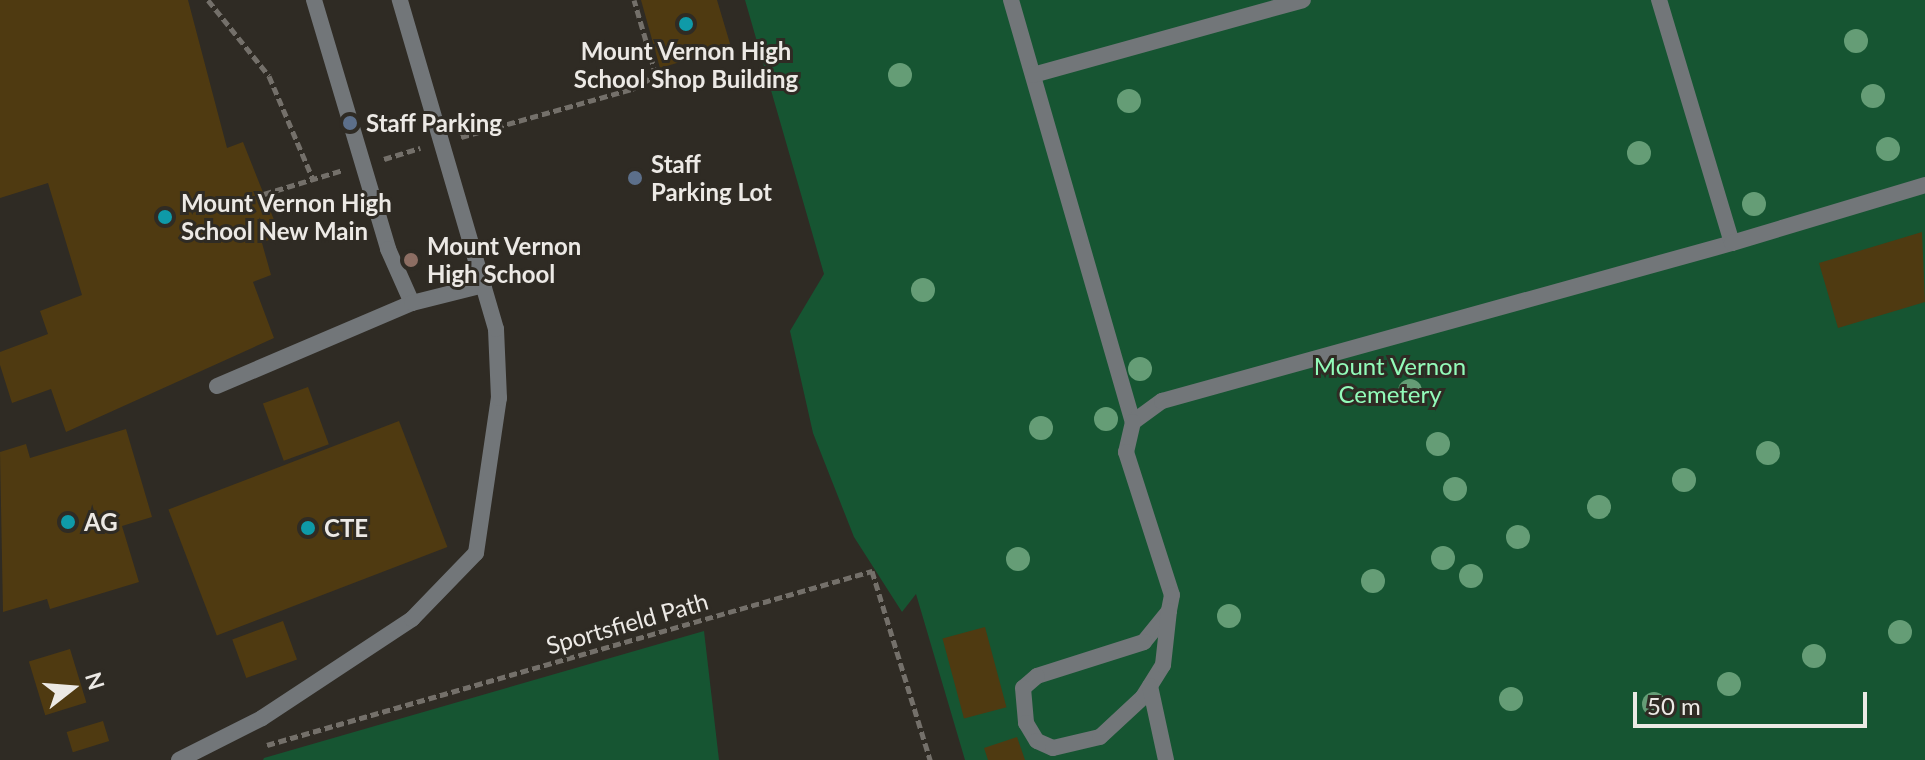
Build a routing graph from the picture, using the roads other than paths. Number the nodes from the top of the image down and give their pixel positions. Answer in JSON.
{"nodes":[{"id":1,"x":314,"y":0,"type":"edge"},
{"id":2,"x":400,"y":0,"type":"edge"},
{"id":3,"x":1011,"y":0,"type":"edge"},
{"id":4,"x":1303,"y":0,"type":"edge"},
{"id":5,"x":1659,"y":0,"type":"edge"},
{"id":6,"x":1033,"y":75,"type":"junction"},
{"id":7,"x":1925,"y":185,"type":"edge"},
{"id":8,"x":1732,"y":243,"type":"junction"},
{"id":9,"x":484,"y":285,"type":"junction"},
{"id":10,"x":412,"y":303,"type":"junction"},
{"id":11,"x":217,"y":386,"type":"dead end"},
{"id":12,"x":1133,"y":422,"type":"junction"},
{"id":13,"x":1169,"y":611,"type":"junction"},
{"id":14,"x":1150,"y":686,"type":"junction"},
{"id":15,"x":1056,"y":754,"type":"edge"},
{"id":16,"x":179,"y":760,"type":"edge"},
{"id":17,"x":1166,"y":760,"type":"edge"}],
"edges":[{"from":1,"to":10,"type":"lane"},
{"from":2,"to":9,"type":"lane"},
{"from":3,"to":6,"type":"lane"},
{"from":4,"to":6,"type":"lane"},
{"from":5,"to":8,"type":"lane"},
{"from":6,"to":12,"type":"lane"},
{"from":7,"to":8,"type":"lane"},
{"from":8,"to":12,"type":"lane"},
{"from":9,"to":10,"type":"lane"},
{"from":9,"to":16,"type":"lane"},
{"from":10,"to":11,"type":"lane"},
{"from":12,"to":13,"type":"lane"},
{"from":13,"to":14,"type":"lane"},
{"from":13,"to":15,"type":"lane"},
{"from":14,"to":15,"type":"lane"},
{"from":14,"to":17,"type":"lane"}]}
